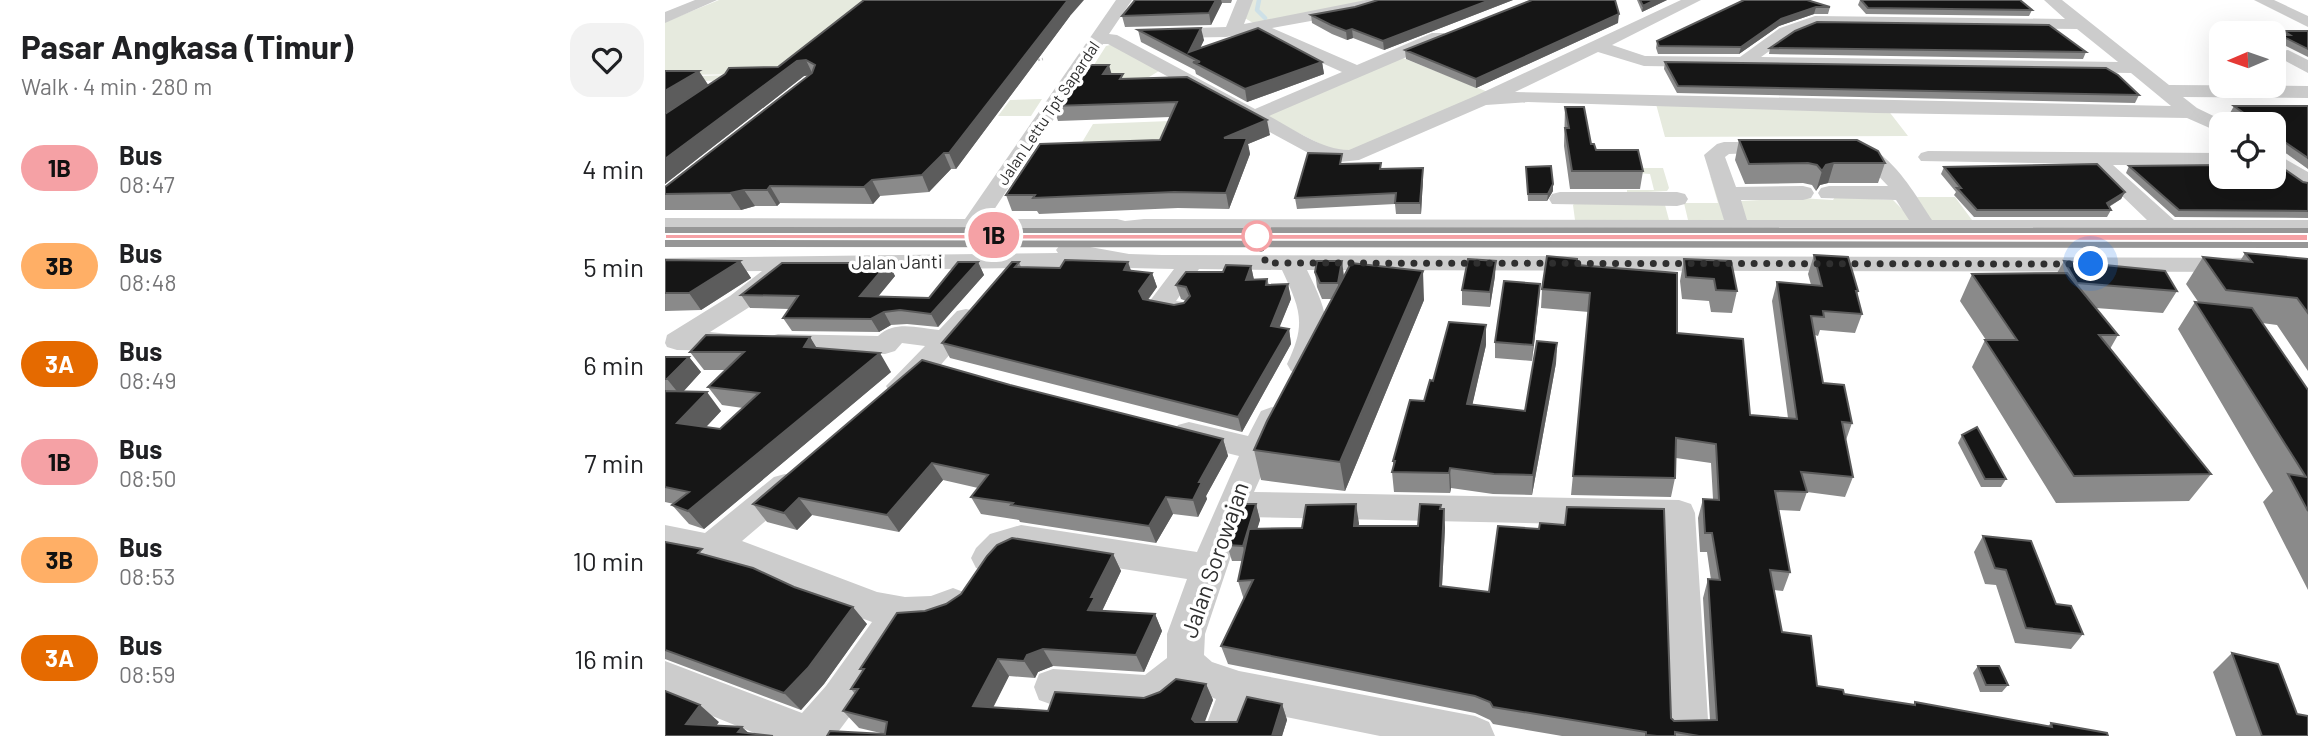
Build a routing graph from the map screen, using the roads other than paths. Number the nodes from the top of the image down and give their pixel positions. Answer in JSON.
{"nodes":[{"id":1,"x":709,"y":0,"type":"edge"},
{"id":2,"x":1124,"y":0,"type":"edge"},
{"id":3,"x":1245,"y":0,"type":"edge"},
{"id":4,"x":1383,"y":0,"type":"edge"},
{"id":5,"x":1693,"y":0,"type":"edge"},
{"id":6,"x":2052,"y":0,"type":"edge"},
{"id":7,"x":2263,"y":0,"type":"edge"},
{"id":8,"x":2292,"y":6,"type":"edge"},
{"id":9,"x":2308,"y":13,"type":"edge"},
{"id":10,"x":665,"y":18,"type":"edge"},
{"id":11,"x":2308,"y":22,"type":"edge"},
{"id":12,"x":2082,"y":24,"type":"junction"},
{"id":13,"x":1253,"y":26,"type":"junction"},
{"id":14,"x":1458,"y":30,"type":"edge"},
{"id":15,"x":1233,"y":31,"type":"junction"},
{"id":16,"x":1105,"y":39,"type":"junction"},
{"id":17,"x":1598,"y":46,"type":"junction"},
{"id":18,"x":2308,"y":54,"type":"edge"},
{"id":19,"x":1745,"y":62,"type":"junction"},
{"id":20,"x":2139,"y":68,"type":"junction"},
{"id":21,"x":2308,"y":68,"type":"edge"},
{"id":22,"x":1356,"y":71,"type":"junction"},
{"id":23,"x":2167,"y":91,"type":"junction"},
{"id":24,"x":2308,"y":92,"type":"edge"},
{"id":25,"x":1482,"y":100,"type":"junction"},
{"id":26,"x":2190,"y":112,"type":"junction"},
{"id":27,"x":1254,"y":116,"type":"junction"},
{"id":28,"x":2209,"y":121,"type":"edge"},
{"id":29,"x":1837,"y":147,"type":"edge"},
{"id":30,"x":1787,"y":148,"type":"edge"},
{"id":31,"x":1928,"y":157,"type":"dead end"},
{"id":32,"x":2286,"y":158,"type":"edge"},
{"id":33,"x":2095,"y":159,"type":"junction"},
{"id":34,"x":2209,"y":159,"type":"edge"},
{"id":35,"x":2308,"y":159,"type":"edge"},
{"id":36,"x":2286,"y":166,"type":"edge"},
{"id":37,"x":2308,"y":182,"type":"edge"},
{"id":38,"x":1803,"y":193,"type":"dead end"},
{"id":39,"x":1829,"y":193,"type":"dead end"},
{"id":40,"x":1901,"y":193,"type":"junction"},
{"id":41,"x":1727,"y":194,"type":"junction"},
{"id":42,"x":1560,"y":199,"type":"dead end"},
{"id":43,"x":1677,"y":199,"type":"dead end"},
{"id":44,"x":665,"y":225,"type":"edge"},
{"id":45,"x":972,"y":226,"type":"junction"},
{"id":46,"x":1145,"y":226,"type":"junction"},
{"id":47,"x":1738,"y":226,"type":"junction"},
{"id":48,"x":1924,"y":227,"type":"junction"},
{"id":49,"x":2168,"y":227,"type":"junction"},
{"id":50,"x":2308,"y":227,"type":"edge"},
{"id":51,"x":1366,"y":231,"type":"junction"},
{"id":52,"x":2054,"y":232,"type":"junction"},
{"id":53,"x":665,"y":237,"type":"edge"},
{"id":54,"x":2308,"y":238,"type":"edge"},
{"id":55,"x":898,"y":243,"type":"junction"},
{"id":56,"x":1071,"y":243,"type":"junction"},
{"id":57,"x":665,"y":252,"type":"edge"},
{"id":58,"x":2308,"y":253,"type":"edge"},
{"id":59,"x":1549,"y":257,"type":"junction"},
{"id":60,"x":1015,"y":260,"type":"junction"},
{"id":61,"x":1129,"y":261,"type":"junction"},
{"id":62,"x":1192,"y":262,"type":"junction"},
{"id":63,"x":786,"y":263,"type":"junction"},
{"id":64,"x":1291,"y":263,"type":"junction"},
{"id":65,"x":665,"y":265,"type":"edge"},
{"id":66,"x":2308,"y":265,"type":"edge"},
{"id":67,"x":1179,"y":309,"type":"edge"},
{"id":68,"x":946,"y":340,"type":"junction"},
{"id":69,"x":673,"y":344,"type":"edge"},
{"id":70,"x":876,"y":407,"type":"edge"},
{"id":71,"x":1162,"y":426,"type":"edge"},
{"id":72,"x":1256,"y":449,"type":"junction"},
{"id":73,"x":810,"y":464,"type":"edge"},
{"id":74,"x":1232,"y":504,"type":"junction"},
{"id":75,"x":665,"y":539,"type":"edge"},
{"id":76,"x":709,"y":549,"type":"junction"},
{"id":77,"x":1208,"y":568,"type":"junction"},
{"id":78,"x":899,"y":612,"type":"junction"},
{"id":79,"x":1187,"y":665,"type":"junction"},
{"id":80,"x":665,"y":679,"type":"edge"},
{"id":81,"x":1053,"y":687,"type":"dead end"},
{"id":82,"x":1239,"y":689,"type":"junction"},
{"id":83,"x":1222,"y":736,"type":"edge"},
{"id":84,"x":1475,"y":736,"type":"edge"},
{"id":85,"x":1689,"y":736,"type":"edge"}],
"edges":[{"from":1,"to":10,"type":"street"},
{"from":2,"to":16,"type":"street","name":"Jalan Lettu Tpt Sapardal"},
{"from":3,"to":15,"type":"street"},
{"from":4,"to":13,"type":"street"},
{"from":5,"to":17,"type":"street"},
{"from":6,"to":12,"type":"street"},
{"from":7,"to":8,"type":"street"},
{"from":8,"to":9,"type":"street"},
{"from":8,"to":11,"type":"street"},
{"from":12,"to":19,"type":"street"},
{"from":12,"to":20,"type":"street"},
{"from":13,"to":15,"type":"street"},
{"from":13,"to":22,"type":"street"},
{"from":14,"to":22,"type":"street"},
{"from":15,"to":16,"type":"street"},
{"from":16,"to":27,"type":"street"},
{"from":16,"to":45,"type":"street","name":"Jalan Lettu Tpt Sapardal"},
{"from":17,"to":19,"type":"street"},
{"from":17,"to":25,"type":"street"},
{"from":18,"to":21,"type":"street"},
{"from":19,"to":20,"type":"street"},
{"from":20,"to":23,"type":"street"},
{"from":22,"to":27,"type":"street"},
{"from":23,"to":24,"type":"street"},
{"from":23,"to":26,"type":"street"},
{"from":25,"to":26,"type":"street"},
{"from":25,"to":27,"type":"street"},
{"from":26,"to":28,"type":"street"},
{"from":29,"to":40,"type":"street"},
{"from":30,"to":41,"type":"street"},
{"from":31,"to":33,"type":"street"},
{"from":32,"to":35,"type":"street"},
{"from":33,"to":34,"type":"street"},
{"from":33,"to":49,"type":"street"},
{"from":36,"to":37,"type":"street"},
{"from":38,"to":41,"type":"street"},
{"from":39,"to":40,"type":"street"},
{"from":40,"to":48,"type":"street"},
{"from":41,"to":47,"type":"street"},
{"from":42,"to":43,"type":"street"},
{"from":44,"to":45,"type":"street","name":"Jalan Janti"},
{"from":45,"to":46,"type":"street","name":"Jalan Janti"},
{"from":46,"to":51,"type":"street"},
{"from":46,"to":56,"type":"street"},
{"from":47,"to":48,"type":"street"},
{"from":47,"to":51,"type":"street"},
{"from":48,"to":52,"type":"street"},
{"from":49,"to":50,"type":"street"},
{"from":49,"to":52,"type":"street"},
{"from":51,"to":52,"type":"highway"},
{"from":51,"to":56,"type":"highway"},
{"from":52,"to":54,"type":"highway"},
{"from":53,"to":55,"type":"highway"},
{"from":55,"to":56,"type":"highway"},
{"from":55,"to":57,"type":"highway"},
{"from":56,"to":59,"type":"highway"},
{"from":56,"to":61,"type":"street"},
{"from":58,"to":59,"type":"highway"},
{"from":59,"to":64,"type":"street"},
{"from":59,"to":66,"type":"street"},
{"from":60,"to":61,"type":"street","name":"Jalan Janti"},
{"from":60,"to":63,"type":"street","name":"Jalan Janti"},
{"from":60,"to":68,"type":"street"},
{"from":61,"to":62,"type":"street"},
{"from":62,"to":64,"type":"street"},
{"from":62,"to":67,"type":"street"},
{"from":63,"to":65,"type":"street","name":"Jalan Janti"},
{"from":63,"to":69,"type":"street"},
{"from":64,"to":72,"type":"street","name":"Jalan Sorowajan"},
{"from":68,"to":69,"type":"street"},
{"from":68,"to":70,"type":"street"},
{"from":71,"to":72,"type":"street"},
{"from":72,"to":74,"type":"street","name":"Jalan Sorowajan"},
{"from":73,"to":76,"type":"street"},
{"from":74,"to":77,"type":"street","name":"Jalan Sorowajan"},
{"from":74,"to":85,"type":"street"},
{"from":75,"to":76,"type":"street"},
{"from":76,"to":78,"type":"street"},
{"from":77,"to":78,"type":"street"},
{"from":77,"to":79,"type":"street","name":"Jalan Sorowajan"},
{"from":78,"to":80,"type":"street"},
{"from":79,"to":81,"type":"street"},
{"from":79,"to":82,"type":"street","name":"Jalan Sorowajan"},
{"from":82,"to":83,"type":"street"},
{"from":82,"to":84,"type":"street","name":"Jalan Sorowajan"}]}
